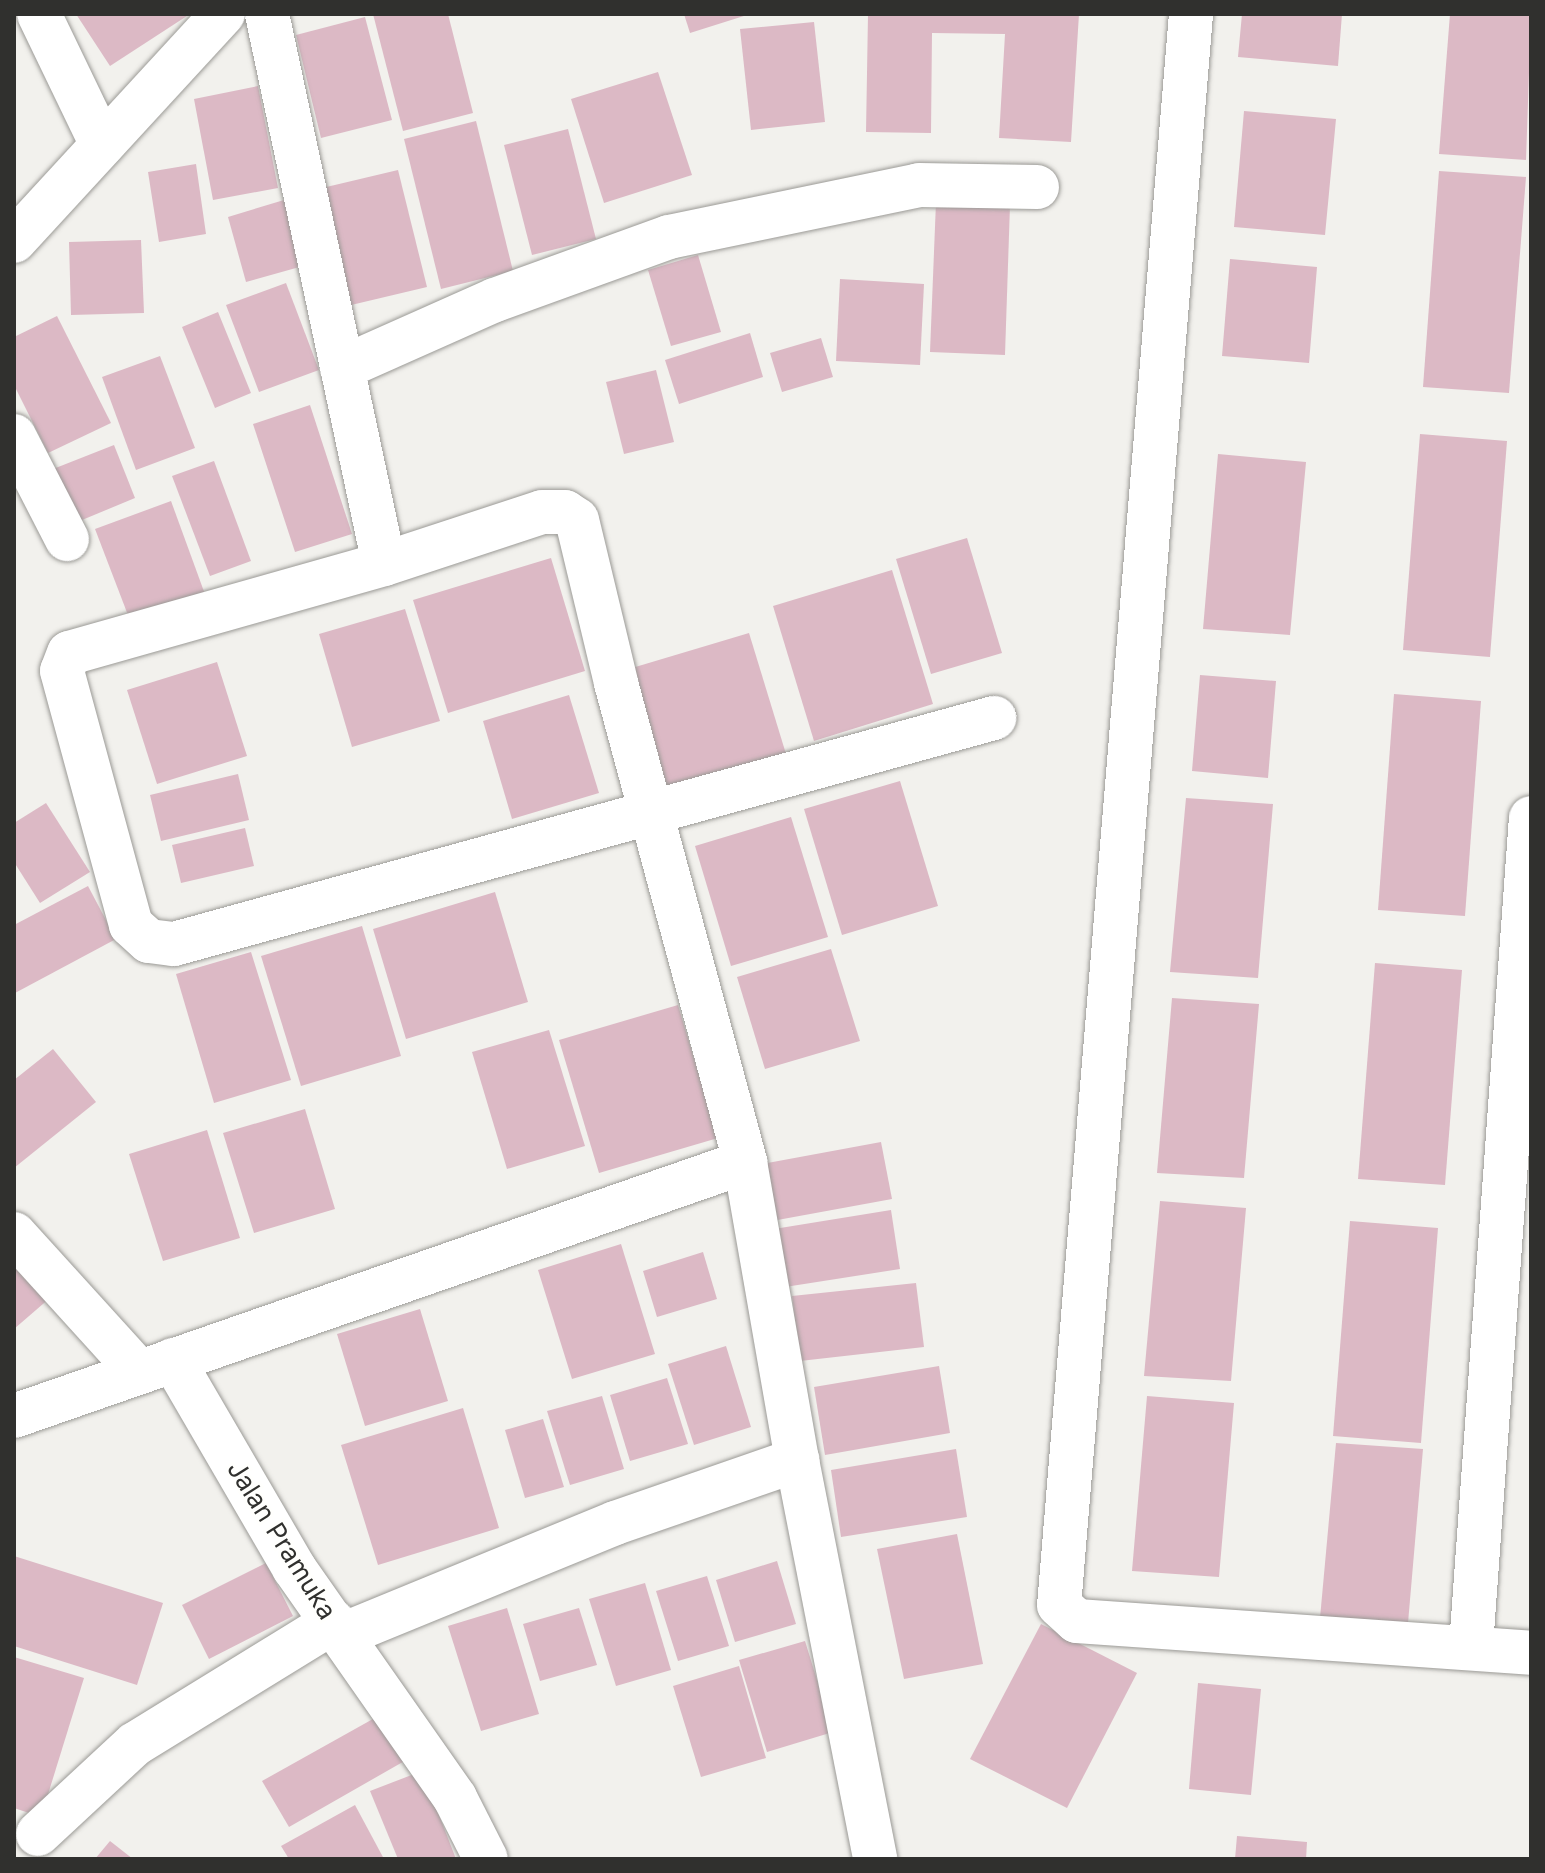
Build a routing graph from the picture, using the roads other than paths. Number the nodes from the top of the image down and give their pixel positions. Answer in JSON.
{"nodes":[{"id":1,"x":39,"y":14,"type":"edge"},
{"id":2,"x":223,"y":14,"type":"edge"},
{"id":3,"x":267,"y":14,"type":"edge"},
{"id":4,"x":1191,"y":14,"type":"edge"},
{"id":5,"x":102,"y":145,"type":"junction"},
{"id":6,"x":1037,"y":187,"type":"dead end"},
{"id":7,"x":14,"y":241,"type":"edge"},
{"id":8,"x":342,"y":368,"type":"junction"},
{"id":9,"x":14,"y":436,"type":"edge"},
{"id":10,"x":67,"y":539,"type":"dead end"},
{"id":11,"x":384,"y":564,"type":"junction"},
{"id":12,"x":994,"y":718,"type":"dead end"},
{"id":13,"x":655,"y":814,"type":"junction"},
{"id":14,"x":1531,"y":818,"type":"edge"},
{"id":15,"x":745,"y":1162,"type":"junction"},
{"id":16,"x":14,"y":1234,"type":"edge"},
{"id":17,"x":156,"y":1366,"type":"junction"},
{"id":18,"x":14,"y":1416,"type":"edge"},
{"id":19,"x":797,"y":1460,"type":"junction"},
{"id":20,"x":338,"y":1629,"type":"junction"},
{"id":21,"x":1471,"y":1646,"type":"junction"},
{"id":22,"x":1531,"y":1653,"type":"edge"},
{"id":23,"x":38,"y":1834,"type":"dead end"},
{"id":24,"x":486,"y":1859,"type":"edge"},
{"id":25,"x":875,"y":1859,"type":"edge"}],
"edges":[{"from":1,"to":5,"type":"street"},
{"from":2,"to":5,"type":"street"},
{"from":3,"to":8,"type":"street"},
{"from":4,"to":21,"type":"street"},
{"from":5,"to":7,"type":"street"},
{"from":6,"to":8,"type":"street"},
{"from":8,"to":11,"type":"street"},
{"from":9,"to":10,"type":"street"},
{"from":11,"to":13,"type":"street"},
{"from":11,"to":13,"type":"street"},
{"from":12,"to":13,"type":"street"},
{"from":13,"to":15,"type":"street"},
{"from":14,"to":21,"type":"street"},
{"from":15,"to":17,"type":"street"},
{"from":15,"to":19,"type":"street"},
{"from":16,"to":17,"type":"street","name":"Jalan Pramuka"},
{"from":17,"to":18,"type":"street"},
{"from":17,"to":20,"type":"street","name":"Jalan Pramuka"},
{"from":19,"to":20,"type":"street"},
{"from":19,"to":25,"type":"street"},
{"from":20,"to":23,"type":"street"},
{"from":20,"to":24,"type":"street","name":"Jalan Pramuka"},
{"from":21,"to":22,"type":"street"}]}
